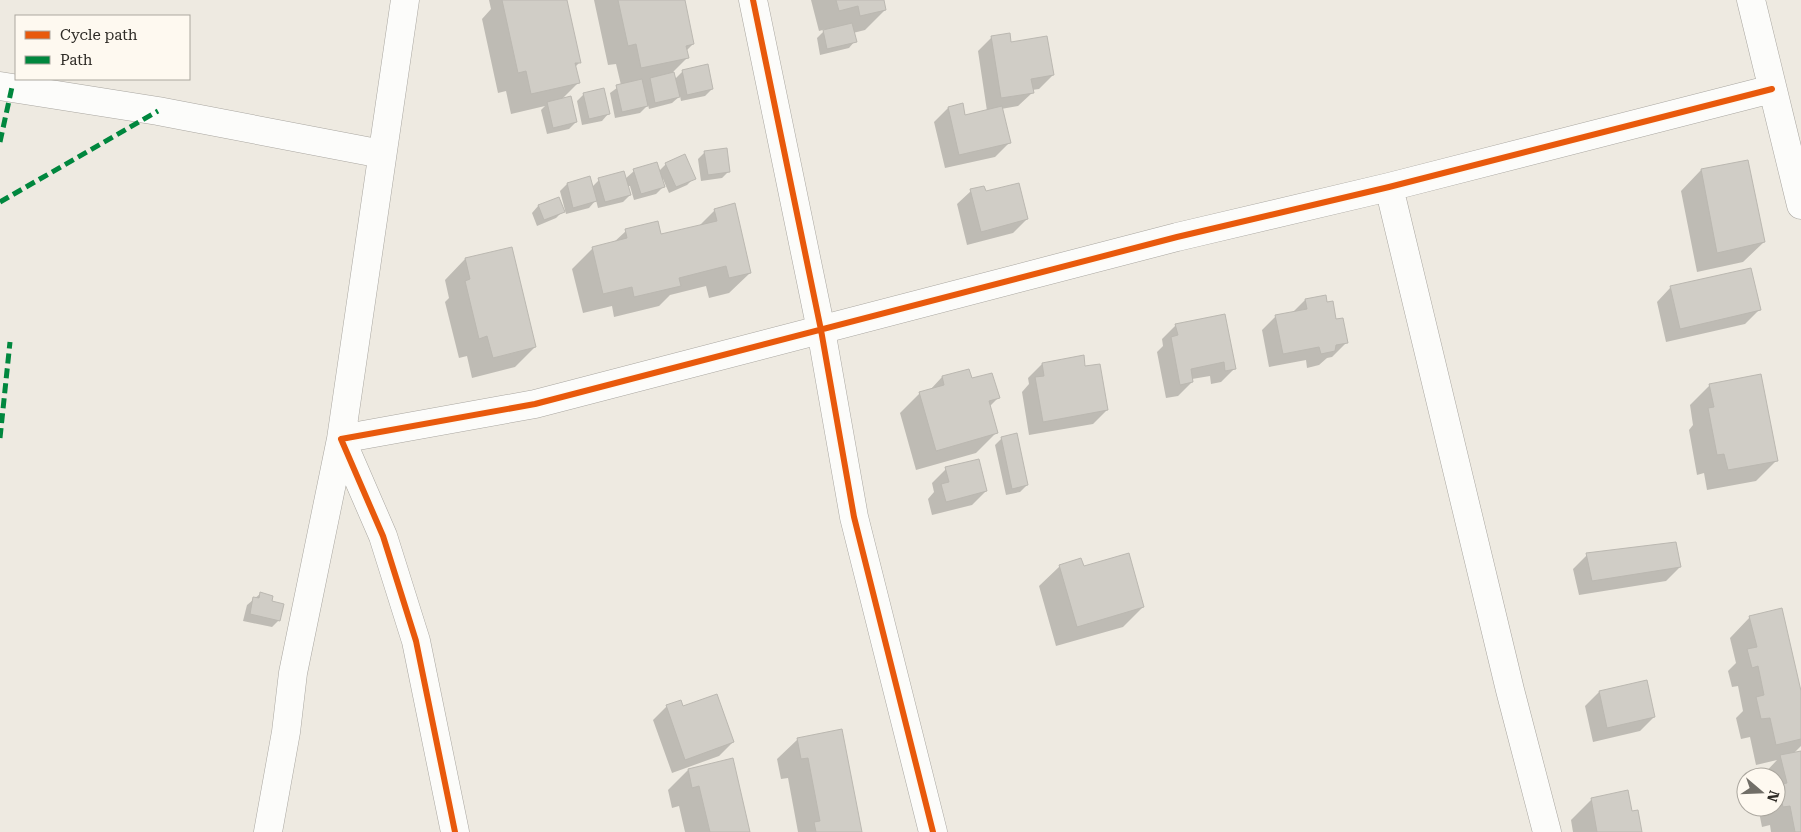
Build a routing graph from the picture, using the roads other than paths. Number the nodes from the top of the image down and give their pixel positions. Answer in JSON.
{"nodes":[{"id":1,"x":405,"y":0,"type":"edge"},
{"id":2,"x":752,"y":0,"type":"edge"},
{"id":3,"x":1751,"y":0,"type":"edge"},
{"id":4,"x":0,"y":86,"type":"edge"},
{"id":5,"x":1772,"y":89,"type":"junction"},
{"id":6,"x":382,"y":154,"type":"junction"},
{"id":7,"x":1389,"y":187,"type":"junction"},
{"id":8,"x":1801,"y":205,"type":"edge"},
{"id":9,"x":821,"y":330,"type":"junction"},
{"id":10,"x":341,"y":438,"type":"junction"},
{"id":11,"x":268,"y":832,"type":"edge"},
{"id":12,"x":454,"y":832,"type":"edge"},
{"id":13,"x":933,"y":832,"type":"edge"},
{"id":14,"x":1547,"y":832,"type":"edge"}],
"edges":[{"from":1,"to":6,"type":"street"},
{"from":2,"to":9,"type":"street"},
{"from":3,"to":5,"type":"street"},
{"from":4,"to":6,"type":"street"},
{"from":5,"to":7,"type":"street"},
{"from":5,"to":8,"type":"street"},
{"from":6,"to":10,"type":"street"},
{"from":7,"to":9,"type":"street"},
{"from":7,"to":14,"type":"street"},
{"from":9,"to":10,"type":"street"},
{"from":9,"to":13,"type":"street"},
{"from":10,"to":11,"type":"street"},
{"from":10,"to":12,"type":"street"}]}
